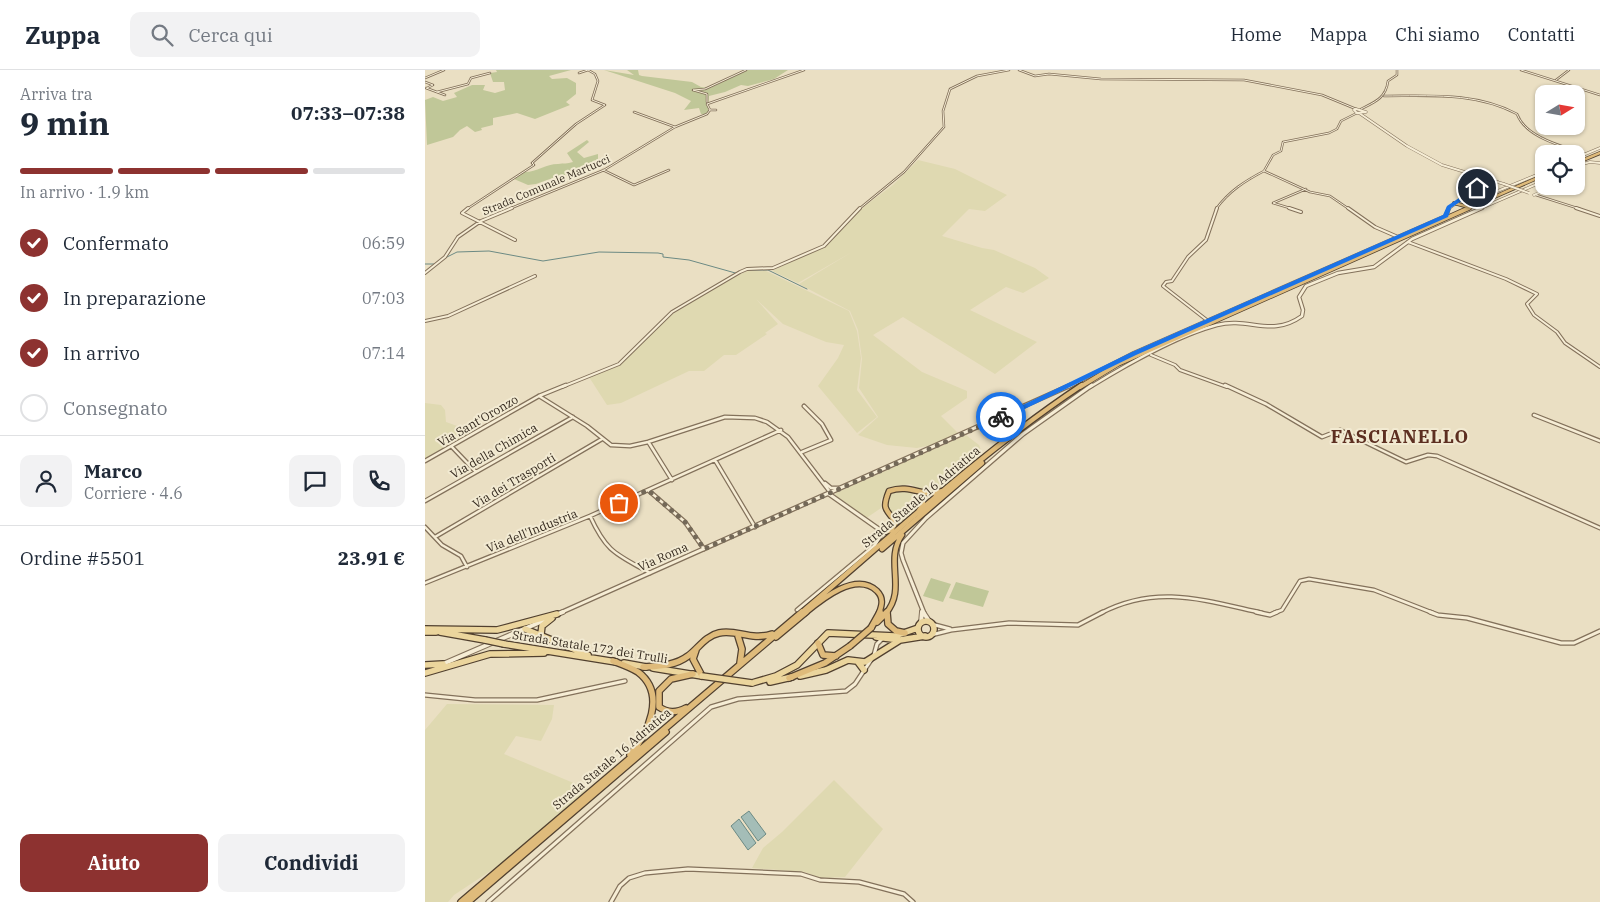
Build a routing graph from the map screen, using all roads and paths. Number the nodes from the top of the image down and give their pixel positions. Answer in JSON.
{"nodes":[{"id":1,"x":444,"y":70,"type":"edge"},
{"id":2,"x":746,"y":70,"type":"edge"},
{"id":3,"x":804,"y":70,"type":"edge"},
{"id":4,"x":1009,"y":70,"type":"edge"},
{"id":5,"x":1019,"y":70,"type":"edge"},
{"id":6,"x":1397,"y":70,"type":"edge"},
{"id":7,"x":1521,"y":70,"type":"edge"},
{"id":8,"x":1569,"y":70,"type":"edge"},
{"id":9,"x":490,"y":73,"type":"dead end"},
{"id":10,"x":579,"y":73,"type":"dead end"},
{"id":11,"x":425,"y":78,"type":"edge"},
{"id":12,"x":1556,"y":80,"type":"junction"},
{"id":13,"x":425,"y":82,"type":"edge"},
{"id":14,"x":426,"y":88,"type":"edge"},
{"id":15,"x":437,"y":92,"type":"junction"},
{"id":16,"x":445,"y":95,"type":"dead end"},
{"id":17,"x":1600,"y":95,"type":"edge"},
{"id":18,"x":1384,"y":96,"type":"junction"},
{"id":19,"x":707,"y":104,"type":"junction"},
{"id":20,"x":1356,"y":109,"type":"junction"},
{"id":21,"x":1361,"y":109,"type":"junction"},
{"id":22,"x":710,"y":110,"type":"junction"},
{"id":23,"x":716,"y":110,"type":"dead end"},
{"id":24,"x":634,"y":112,"type":"dead end"},
{"id":25,"x":1358,"y":113,"type":"junction"},
{"id":26,"x":1365,"y":113,"type":"junction"},
{"id":27,"x":1367,"y":117,"type":"junction"},
{"id":28,"x":675,"y":127,"type":"junction"},
{"id":29,"x":1561,"y":145,"type":"edge"},
{"id":30,"x":1600,"y":150,"type":"edge"},
{"id":31,"x":1585,"y":154,"type":"edge"},
{"id":32,"x":1585,"y":157,"type":"edge"},
{"id":33,"x":1585,"y":163,"type":"edge"},
{"id":34,"x":1600,"y":163,"type":"edge"},
{"id":35,"x":603,"y":170,"type":"junction"},
{"id":36,"x":669,"y":170,"type":"dead end"},
{"id":37,"x":1264,"y":171,"type":"junction"},
{"id":38,"x":1535,"y":179,"type":"edge"},
{"id":39,"x":1535,"y":179,"type":"edge"},
{"id":40,"x":1487,"y":182,"type":"junction"},
{"id":41,"x":1535,"y":185,"type":"edge"},
{"id":42,"x":1306,"y":189,"type":"junction"},
{"id":43,"x":1535,"y":195,"type":"joint"},
{"id":44,"x":1542,"y":195,"type":"edge"},
{"id":45,"x":1463,"y":197,"type":"junction"},
{"id":46,"x":1543,"y":198,"type":"junction"},
{"id":47,"x":1488,"y":200,"type":"junction"},
{"id":48,"x":1453,"y":204,"type":"junction"},
{"id":49,"x":1301,"y":212,"type":"dead end"},
{"id":50,"x":1452,"y":216,"type":"junction"},
{"id":51,"x":1600,"y":216,"type":"edge"},
{"id":52,"x":481,"y":221,"type":"junction"},
{"id":53,"x":1397,"y":237,"type":"junction"},
{"id":54,"x":515,"y":240,"type":"dead end"},
{"id":55,"x":1407,"y":242,"type":"junction"},
{"id":56,"x":425,"y":274,"type":"edge"},
{"id":57,"x":535,"y":276,"type":"dead end"},
{"id":58,"x":425,"y":321,"type":"edge"},
{"id":59,"x":1208,"y":321,"type":"junction"},
{"id":60,"x":1151,"y":355,"type":"junction"},
{"id":61,"x":1600,"y":367,"type":"edge"},
{"id":62,"x":539,"y":396,"type":"junction"},
{"id":63,"x":804,"y":406,"type":"dead end"},
{"id":64,"x":1534,"y":415,"type":"dead end"},
{"id":65,"x":573,"y":417,"type":"junction"},
{"id":66,"x":781,"y":430,"type":"junction"},
{"id":67,"x":602,"y":439,"type":"junction"},
{"id":68,"x":1600,"y":441,"type":"edge"},
{"id":69,"x":648,"y":442,"type":"junction"},
{"id":70,"x":452,"y":447,"type":"junction"},
{"id":71,"x":802,"y":452,"type":"junction"},
{"id":72,"x":715,"y":460,"type":"junction"},
{"id":73,"x":425,"y":461,"type":"edge"},
{"id":74,"x":476,"y":472,"type":"junction"},
{"id":75,"x":671,"y":480,"type":"junction"},
{"id":76,"x":955,"y":482,"type":"junction"},
{"id":77,"x":824,"y":483,"type":"junction"},
{"id":78,"x":831,"y":488,"type":"junction"},
{"id":79,"x":843,"y":488,"type":"junction"},
{"id":80,"x":826,"y":489,"type":"junction"},
{"id":81,"x":648,"y":490,"type":"junction"},
{"id":82,"x":922,"y":492,"type":"junction"},
{"id":83,"x":828,"y":494,"type":"junction"},
{"id":84,"x":425,"y":501,"type":"edge"},
{"id":85,"x":590,"y":516,"type":"junction"},
{"id":86,"x":915,"y":518,"type":"junction"},
{"id":87,"x":425,"y":527,"type":"edge"},
{"id":88,"x":755,"y":527,"type":"junction"},
{"id":89,"x":1600,"y":528,"type":"edge"},
{"id":90,"x":883,"y":532,"type":"junction"},
{"id":91,"x":435,"y":537,"type":"junction"},
{"id":92,"x":704,"y":549,"type":"junction"},
{"id":93,"x":467,"y":567,"type":"junction"},
{"id":94,"x":638,"y":567,"type":"junction"},
{"id":95,"x":650,"y":574,"type":"junction"},
{"id":96,"x":642,"y":577,"type":"junction"},
{"id":97,"x":425,"y":583,"type":"edge"},
{"id":98,"x":797,"y":610,"type":"dead end"},
{"id":99,"x":923,"y":611,"type":"junction"},
{"id":100,"x":887,"y":612,"type":"junction"},
{"id":101,"x":557,"y":614,"type":"junction"},
{"id":102,"x":929,"y":621,"type":"junction"},
{"id":103,"x":919,"y":625,"type":"junction"},
{"id":104,"x":935,"y":625,"type":"junction"},
{"id":105,"x":871,"y":628,"type":"junction"},
{"id":106,"x":525,"y":629,"type":"junction"},
{"id":107,"x":425,"y":630,"type":"edge"},
{"id":108,"x":951,"y":630,"type":"junction"},
{"id":109,"x":1600,"y":631,"type":"edge"},
{"id":110,"x":778,"y":632,"type":"junction"},
{"id":111,"x":905,"y":633,"type":"junction"},
{"id":112,"x":541,"y":634,"type":"junction"},
{"id":113,"x":867,"y":635,"type":"junction"},
{"id":114,"x":738,"y":636,"type":"junction"},
{"id":115,"x":928,"y":636,"type":"junction"},
{"id":116,"x":884,"y":637,"type":"junction"},
{"id":117,"x":773,"y":640,"type":"junction"},
{"id":118,"x":900,"y":640,"type":"junction"},
{"id":119,"x":818,"y":643,"type":"junction"},
{"id":120,"x":877,"y":644,"type":"junction"},
{"id":121,"x":699,"y":645,"type":"junction"},
{"id":122,"x":571,"y":654,"type":"junction"},
{"id":123,"x":837,"y":656,"type":"junction"},
{"id":124,"x":873,"y":658,"type":"junction"},
{"id":125,"x":597,"y":659,"type":"junction"},
{"id":126,"x":613,"y":661,"type":"junction"},
{"id":127,"x":858,"y":662,"type":"junction"},
{"id":128,"x":444,"y":664,"type":"junction"},
{"id":129,"x":739,"y":665,"type":"junction"},
{"id":130,"x":425,"y":666,"type":"edge"},
{"id":131,"x":643,"y":667,"type":"junction"},
{"id":132,"x":864,"y":670,"type":"junction"},
{"id":133,"x":425,"y":673,"type":"edge"},
{"id":134,"x":693,"y":674,"type":"junction"},
{"id":135,"x":702,"y":676,"type":"junction"},
{"id":136,"x":789,"y":678,"type":"junction"},
{"id":137,"x":625,"y":681,"type":"dead end"},
{"id":138,"x":752,"y":683,"type":"junction"},
{"id":139,"x":425,"y":695,"type":"edge"},
{"id":140,"x":695,"y":703,"type":"junction"},
{"id":141,"x":607,"y":777,"type":"junction"},
{"id":142,"x":461,"y":902,"type":"edge"},
{"id":143,"x":468,"y":902,"type":"edge"},
{"id":144,"x":488,"y":902,"type":"edge"},
{"id":145,"x":611,"y":902,"type":"edge"},
{"id":146,"x":913,"y":902,"type":"edge"}],
"edges":[{"from":1,"to":11,"type":"street"},
{"from":2,"to":19,"type":"street"},
{"from":3,"to":19,"type":"street"},
{"from":4,"to":62,"type":"street","name":"Via Sant'Oronzo"},
{"from":5,"to":20,"type":"street"},
{"from":6,"to":18,"type":"street"},
{"from":7,"to":12,"type":"street"},
{"from":8,"to":12,"type":"street"},
{"from":9,"to":15,"type":"street"},
{"from":10,"to":52,"type":"street"},
{"from":12,"to":17,"type":"street"},
{"from":13,"to":14,"type":"street"},
{"from":14,"to":15,"type":"street"},
{"from":15,"to":16,"type":"street"},
{"from":18,"to":21,"type":"street"},
{"from":18,"to":29,"type":"street"},
{"from":19,"to":22,"type":"street"},
{"from":20,"to":21,"type":"street"},
{"from":20,"to":25,"type":"street"},
{"from":21,"to":26,"type":"street"},
{"from":22,"to":23,"type":"street"},
{"from":22,"to":28,"type":"street","name":"Strada Comunale Martucci"},
{"from":24,"to":28,"type":"street"},
{"from":25,"to":26,"type":"street"},
{"from":25,"to":27,"type":"street"},
{"from":25,"to":37,"type":"street"},
{"from":26,"to":27,"type":"street"},
{"from":27,"to":40,"type":"street"},
{"from":28,"to":35,"type":"street","name":"Strada Comunale Martucci"},
{"from":30,"to":31,"type":"street"},
{"from":30,"to":32,"type":"highway"},
{"from":33,"to":34,"type":"street"},
{"from":35,"to":36,"type":"street"},
{"from":35,"to":52,"type":"street","name":"Strada Comunale Martucci"},
{"from":37,"to":42,"type":"street"},
{"from":37,"to":59,"type":"street"},
{"from":38,"to":47,"type":"highway","name":"Strada Statale 16 Adriatica"},
{"from":39,"to":47,"type":"street"},
{"from":40,"to":43,"type":"street","bridge":true},
{"from":40,"to":45,"type":"street"},
{"from":41,"to":47,"type":"street"},
{"from":42,"to":49,"type":"street"},
{"from":42,"to":53,"type":"street"},
{"from":43,"to":46,"type":"street"},
{"from":44,"to":46,"type":"street"},
{"from":45,"to":47,"type":"street"},
{"from":45,"to":48,"type":"street"},
{"from":46,"to":51,"type":"street"},
{"from":47,"to":48,"type":"highway"},
{"from":47,"to":50,"type":"highway","name":"Strada Statale 16 Adriatica"},
{"from":47,"to":55,"type":"street"},
{"from":47,"to":86,"type":"highway","name":"Strada Statale 16 Adriatica"},
{"from":48,"to":50,"type":"highway"},
{"from":48,"to":53,"type":"street","name":"Via Roma"},
{"from":50,"to":76,"type":"highway","name":"Strada Statale 16 Adriatica"},
{"from":52,"to":54,"type":"street"},
{"from":52,"to":56,"type":"street","name":"Strada Comunale Martucci"},
{"from":53,"to":59,"type":"street","name":"Via Roma"},
{"from":55,"to":60,"type":"street"},
{"from":55,"to":61,"type":"street"},
{"from":57,"to":58,"type":"street"},
{"from":59,"to":79,"type":"street","name":"Via Roma"},
{"from":60,"to":89,"type":"street"},
{"from":60,"to":99,"type":"street"},
{"from":62,"to":65,"type":"street"},
{"from":62,"to":70,"type":"street","name":"Via Sant'Oronzo"},
{"from":63,"to":71,"type":"street"},
{"from":64,"to":68,"type":"street"},
{"from":65,"to":67,"type":"street"},
{"from":65,"to":74,"type":"street","name":"Via della Chimica"},
{"from":66,"to":69,"type":"street"},
{"from":66,"to":71,"type":"street"},
{"from":66,"to":72,"type":"street","name":"Via dell'Industria"},
{"from":67,"to":69,"type":"street"},
{"from":67,"to":91,"type":"street","name":"Via dei Trasporti"},
{"from":69,"to":75,"type":"street"},
{"from":70,"to":73,"type":"street","name":"Via Sant'Oronzo"},
{"from":70,"to":74,"type":"street"},
{"from":71,"to":77,"type":"street"},
{"from":72,"to":75,"type":"street","name":"Via dell'Industria"},
{"from":72,"to":88,"type":"street"},
{"from":74,"to":84,"type":"street","name":"Via della Chimica"},
{"from":75,"to":81,"type":"street","name":"Via dell'Industria"},
{"from":76,"to":82,"type":"highway"},
{"from":76,"to":86,"type":"highway","name":"Strada Statale 16 Adriatica"},
{"from":77,"to":78,"type":"street"},
{"from":77,"to":80,"type":"street"},
{"from":78,"to":79,"type":"street"},
{"from":78,"to":83,"type":"street"},
{"from":79,"to":83,"type":"street","name":"Via Roma"},
{"from":80,"to":83,"type":"street"},
{"from":80,"to":83,"type":"street"},
{"from":81,"to":85,"type":"street","name":"Via dell'Industria"},
{"from":81,"to":92,"type":"street"},
{"from":82,"to":86,"type":"highway"},
{"from":82,"to":90,"type":"highway"},
{"from":83,"to":88,"type":"street","name":"Via Roma"},
{"from":83,"to":90,"type":"street"},
{"from":85,"to":93,"type":"street","name":"Via dell'Industria"},
{"from":85,"to":94,"type":"street"},
{"from":86,"to":100,"type":"highway"},
{"from":86,"to":110,"type":"highway","name":"Strada Statale 16 Adriatica"},
{"from":86,"to":117,"type":"highway","name":"Strada Statale 16 Adriatica"},
{"from":87,"to":91,"type":"street"},
{"from":88,"to":92,"type":"street","name":"Via Roma"},
{"from":90,"to":98,"type":"street"},
{"from":91,"to":93,"type":"street"},
{"from":92,"to":95,"type":"street","name":"Via Roma"},
{"from":93,"to":97,"type":"street","name":"Via dell'Industria"},
{"from":94,"to":95,"type":"street"},
{"from":94,"to":96,"type":"street"},
{"from":95,"to":96,"type":"street","name":"Via Roma"},
{"from":96,"to":101,"type":"street","name":"Via Roma"},
{"from":99,"to":102,"type":"street"},
{"from":99,"to":103,"type":"street"},
{"from":100,"to":105,"type":"highway"},
{"from":100,"to":111,"type":"highway"},
{"from":101,"to":106,"type":"street","name":"Via Roma"},
{"from":101,"to":107,"type":"main road"},
{"from":101,"to":112,"type":"main road"},
{"from":102,"to":103,"type":"main road"},
{"from":102,"to":104,"type":"main road"},
{"from":103,"to":111,"type":"main road"},
{"from":103,"to":115,"type":"main road"},
{"from":104,"to":108,"type":"street"},
{"from":104,"to":115,"type":"main road"},
{"from":105,"to":117,"type":"highway"},
{"from":105,"to":123,"type":"highway","bridge":true},
{"from":106,"to":112,"type":"main road"},
{"from":106,"to":128,"type":"street","name":"Via Roma"},
{"from":107,"to":122,"type":"main road","name":"Strada Statale 172 dei Trulli","bridge":true},
{"from":108,"to":109,"type":"street"},
{"from":108,"to":115,"type":"street"},
{"from":110,"to":114,"type":"highway"},
{"from":110,"to":129,"type":"highway","name":"Strada Statale 16 Adriatica"},
{"from":111,"to":116,"type":"main road"},
{"from":112,"to":125,"type":"main road"},
{"from":113,"to":116,"type":"main road"},
{"from":113,"to":119,"type":"main road"},
{"from":113,"to":120,"type":"street"},
{"from":114,"to":121,"type":"highway"},
{"from":114,"to":129,"type":"highway"},
{"from":115,"to":118,"type":"main road"},
{"from":116,"to":118,"type":"main road"},
{"from":116,"to":120,"type":"street"},
{"from":117,"to":143,"type":"highway","name":"Strada Statale 16 Adriatica"},
{"from":118,"to":124,"type":"main road"},
{"from":119,"to":123,"type":"highway"},
{"from":119,"to":138,"type":"main road"},
{"from":120,"to":124,"type":"street"},
{"from":121,"to":131,"type":"highway"},
{"from":121,"to":135,"type":"highway"},
{"from":122,"to":125,"type":"main road","name":"Strada Statale 172 dei Trulli"},
{"from":122,"to":133,"type":"main road"},
{"from":123,"to":136,"type":"highway"},
{"from":124,"to":127,"type":"main road"},
{"from":124,"to":132,"type":"street"},
{"from":125,"to":126,"type":"main road","name":"Strada Statale 172 dei Trulli"},
{"from":126,"to":131,"type":"main road","name":"Strada Statale 172 dei Trulli"},
{"from":126,"to":141,"type":"highway"},
{"from":127,"to":132,"type":"main road"},
{"from":127,"to":136,"type":"main road"},
{"from":128,"to":130,"type":"main road"},
{"from":128,"to":133,"type":"street","name":"Via Roma"},
{"from":129,"to":140,"type":"highway","name":"Strada Statale 16 Adriatica"},
{"from":131,"to":134,"type":"main road","name":"Strada Statale 172 dei Trulli"},
{"from":132,"to":144,"type":"street"},
{"from":134,"to":135,"type":"main road","name":"Strada Statale 172 dei Trulli"},
{"from":134,"to":140,"type":"highway"},
{"from":135,"to":138,"type":"main road","name":"Strada Statale 172 dei Trulli","bridge":true},
{"from":136,"to":138,"type":"main road"},
{"from":137,"to":139,"type":"street"},
{"from":140,"to":141,"type":"highway","name":"Strada Statale 16 Adriatica"},
{"from":141,"to":142,"type":"highway","name":"Strada Statale 16 Adriatica"},
{"from":145,"to":146,"type":"street"}]}
